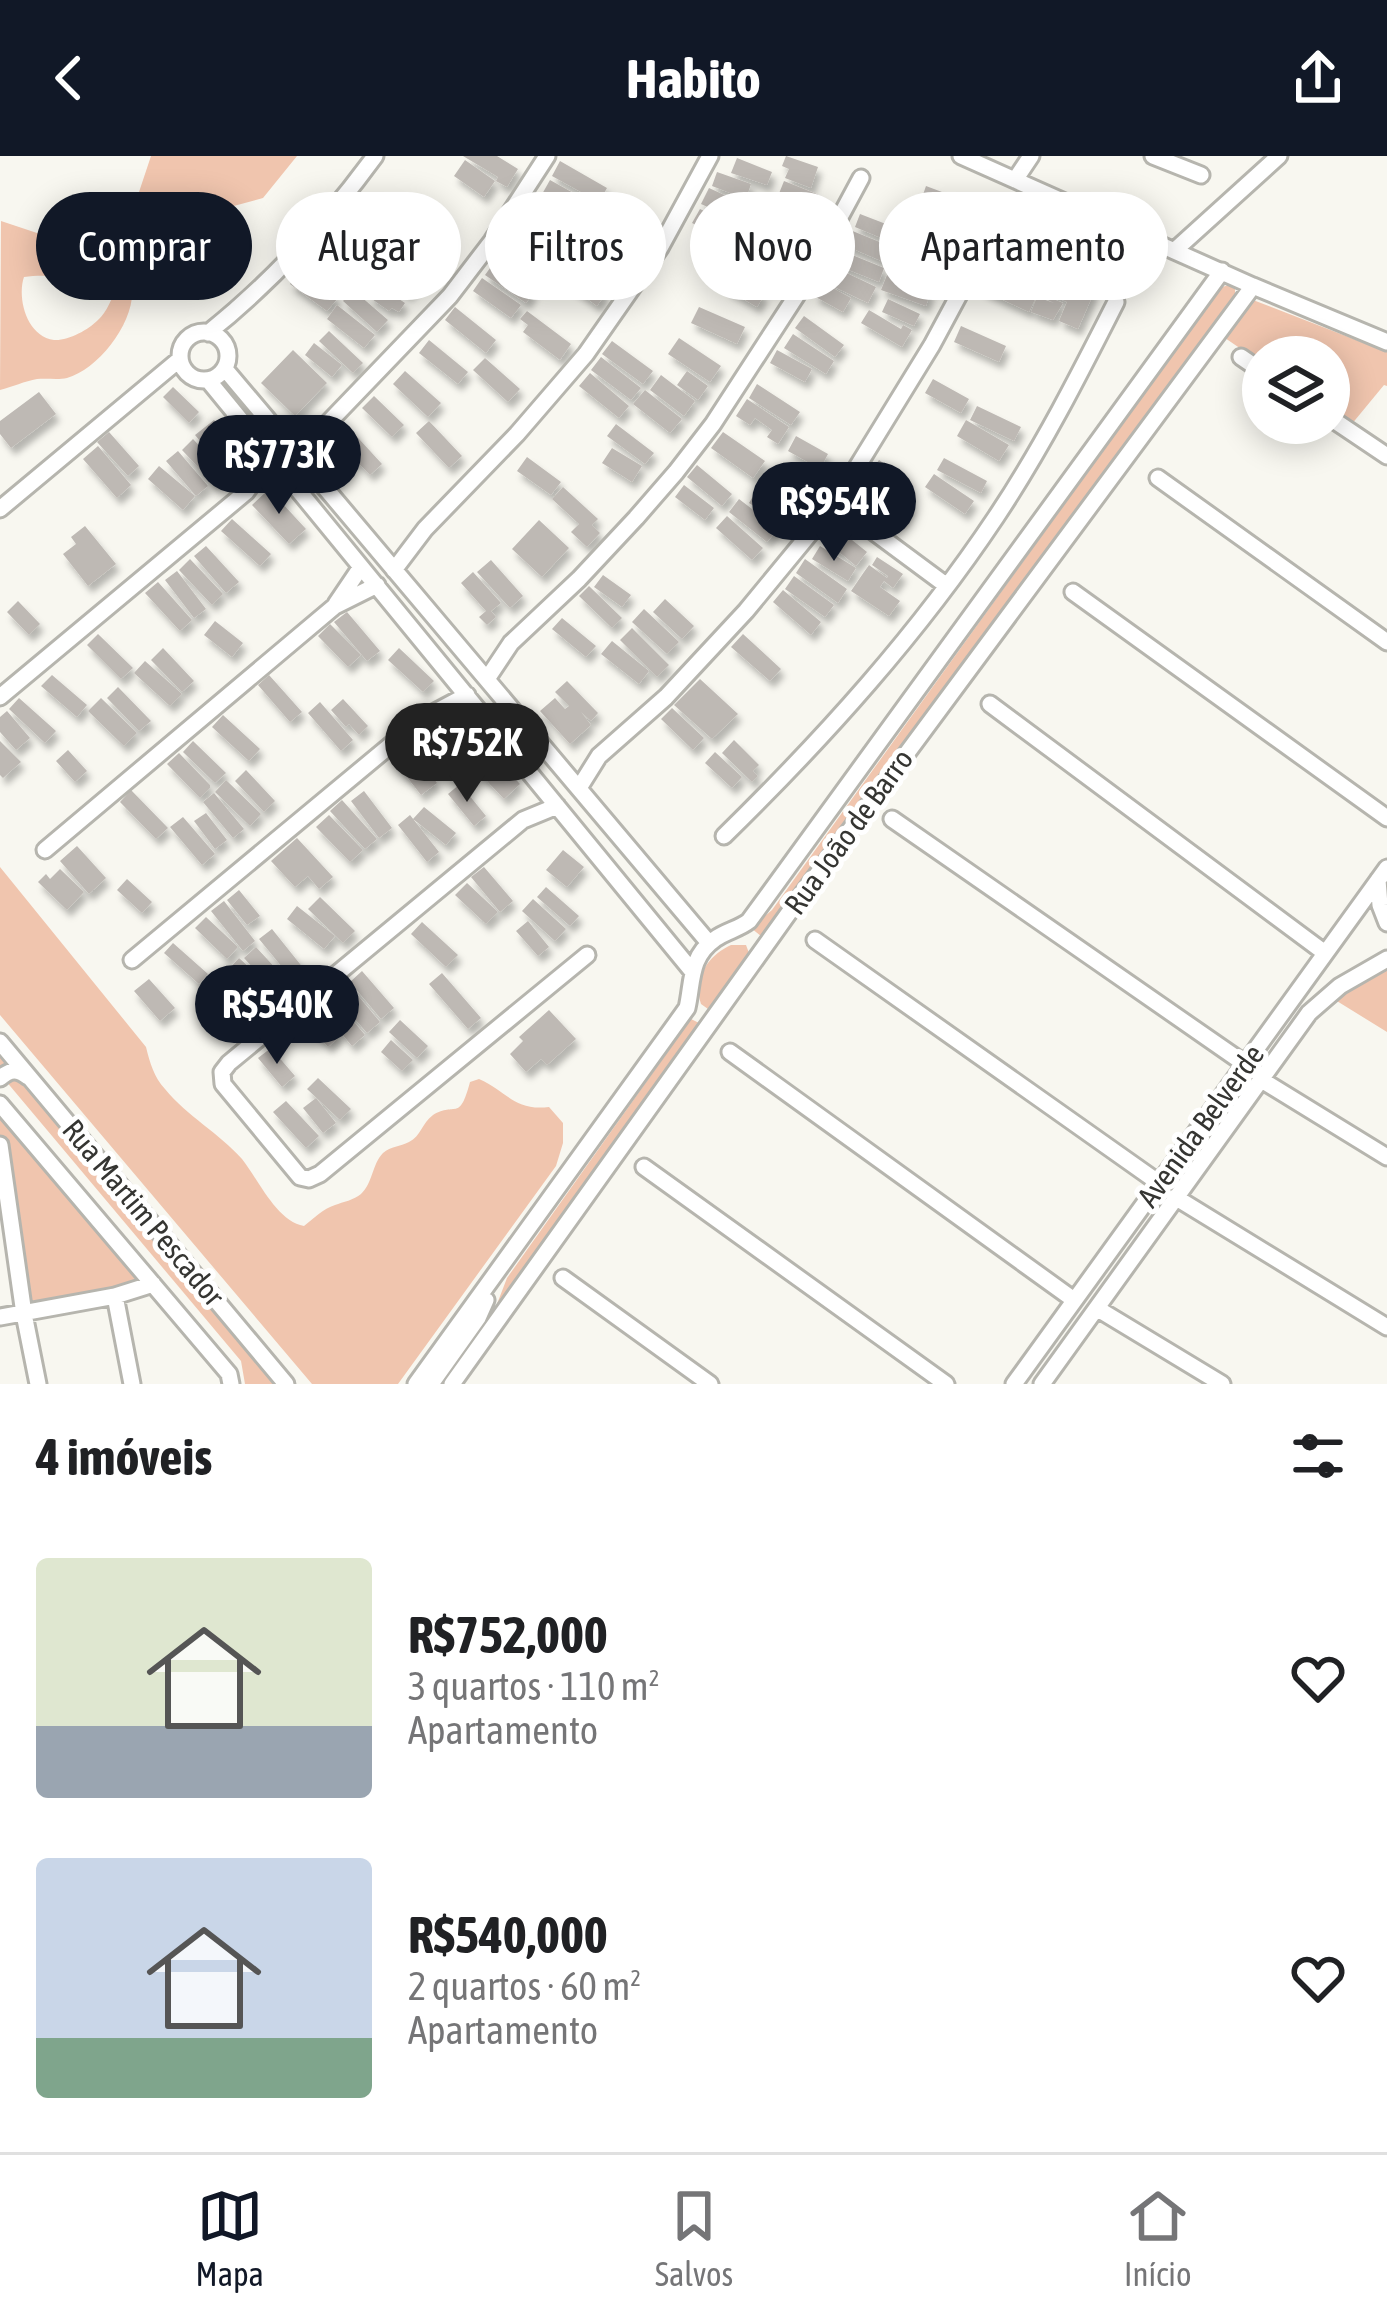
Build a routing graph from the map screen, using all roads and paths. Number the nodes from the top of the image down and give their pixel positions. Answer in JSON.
{"nodes":[{"id":1,"x":375,"y":156,"type":"edge"},
{"id":2,"x":547,"y":156,"type":"edge"},
{"id":3,"x":710,"y":156,"type":"edge"},
{"id":4,"x":961,"y":156,"type":"edge"},
{"id":5,"x":1031,"y":156,"type":"edge"},
{"id":6,"x":1153,"y":156,"type":"edge"},
{"id":7,"x":1279,"y":156,"type":"edge"},
{"id":8,"x":1201,"y":175,"type":"dead end"},
{"id":9,"x":861,"y":178,"type":"dead end"},
{"id":10,"x":1015,"y":180,"type":"junction"},
{"id":11,"x":1174,"y":251,"type":"junction"},
{"id":12,"x":1222,"y":272,"type":"junction"},
{"id":13,"x":1252,"y":286,"type":"junction"},
{"id":14,"x":955,"y":300,"type":"edge"},
{"id":15,"x":1116,"y":302,"type":"dead end"},
{"id":16,"x":214,"y":336,"type":"junction"},
{"id":17,"x":1387,"y":342,"type":"edge"},
{"id":18,"x":183,"y":366,"type":"junction"},
{"id":19,"x":225,"y":368,"type":"junction"},
{"id":20,"x":208,"y":380,"type":"junction"},
{"id":21,"x":328,"y":423,"type":"junction"},
{"id":22,"x":1350,"y":430,"type":"edge"},
{"id":23,"x":288,"y":444,"type":"junction"},
{"id":24,"x":1387,"y":456,"type":"edge"},
{"id":25,"x":272,"y":457,"type":"junction"},
{"id":26,"x":303,"y":462,"type":"junction"},
{"id":27,"x":288,"y":476,"type":"junction"},
{"id":28,"x":1158,"y":478,"type":"dead end"},
{"id":29,"x":246,"y":492,"type":"junction"},
{"id":30,"x":835,"y":503,"type":"junction"},
{"id":31,"x":0,"y":509,"type":"edge"},
{"id":32,"x":424,"y":529,"type":"junction"},
{"id":33,"x":380,"y":555,"type":"junction"},
{"id":34,"x":361,"y":566,"type":"junction"},
{"id":35,"x":394,"y":570,"type":"junction"},
{"id":36,"x":376,"y":585,"type":"junction"},
{"id":37,"x":947,"y":586,"type":"junction"},
{"id":38,"x":1072,"y":592,"type":"dead end"},
{"id":39,"x":335,"y":605,"type":"junction"},
{"id":40,"x":432,"y":615,"type":"junction"},
{"id":41,"x":414,"y":632,"type":"junction"},
{"id":42,"x":1387,"y":642,"type":"edge"},
{"id":43,"x":511,"y":643,"type":"junction"},
{"id":44,"x":474,"y":663,"type":"junction"},
{"id":45,"x":453,"y":677,"type":"junction"},
{"id":46,"x":488,"y":680,"type":"junction"},
{"id":47,"x":467,"y":695,"type":"junction"},
{"id":48,"x":0,"y":697,"type":"edge"},
{"id":49,"x":990,"y":704,"type":"dead end"},
{"id":50,"x":422,"y":719,"type":"junction"},
{"id":51,"x":599,"y":757,"type":"junction"},
{"id":52,"x":563,"y":770,"type":"junction"},
{"id":53,"x":579,"y":788,"type":"junction"},
{"id":54,"x":543,"y":789,"type":"junction"},
{"id":55,"x":557,"y":806,"type":"junction"},
{"id":56,"x":1387,"y":818,"type":"edge"},
{"id":57,"x":892,"y":819,"type":"dead end"},
{"id":58,"x":523,"y":820,"type":"junction"},
{"id":59,"x":724,"y":836,"type":"dead end"},
{"id":60,"x":621,"y":839,"type":"junction"},
{"id":61,"x":45,"y":850,"type":"dead end"},
{"id":62,"x":599,"y":857,"type":"junction"},
{"id":63,"x":1383,"y":874,"type":"edge"},
{"id":64,"x":658,"y":882,"type":"junction"},
{"id":65,"x":635,"y":902,"type":"junction"},
{"id":66,"x":1387,"y":923,"type":"edge"},
{"id":67,"x":735,"y":930,"type":"junction"},
{"id":68,"x":815,"y":940,"type":"dead end"},
{"id":69,"x":709,"y":944,"type":"junction"},
{"id":70,"x":761,"y":951,"type":"junction"},
{"id":71,"x":1325,"y":953,"type":"junction"},
{"id":72,"x":587,"y":956,"type":"dead end"},
{"id":73,"x":1387,"y":959,"type":"edge"},
{"id":74,"x":132,"y":960,"type":"dead end"},
{"id":75,"x":692,"y":971,"type":"junction"},
{"id":76,"x":1296,"y":993,"type":"junction"},
{"id":77,"x":689,"y":999,"type":"junction"},
{"id":78,"x":715,"y":1016,"type":"junction"},
{"id":79,"x":1296,"y":1029,"type":"junction"},
{"id":80,"x":1270,"y":1031,"type":"junction"},
{"id":81,"x":0,"y":1042,"type":"edge"},
{"id":82,"x":730,"y":1052,"type":"dead end"},
{"id":83,"x":1277,"y":1056,"type":"junction"},
{"id":84,"x":1245,"y":1064,"type":"junction"},
{"id":85,"x":0,"y":1078,"type":"edge"},
{"id":86,"x":31,"y":1078,"type":"junction"},
{"id":87,"x":1260,"y":1079,"type":"junction"},
{"id":88,"x":0,"y":1105,"type":"edge"},
{"id":89,"x":0,"y":1144,"type":"edge"},
{"id":90,"x":1387,"y":1157,"type":"edge"},
{"id":91,"x":644,"y":1166,"type":"dead end"},
{"id":92,"x":1159,"y":1183,"type":"junction"},
{"id":93,"x":1175,"y":1197,"type":"junction"},
{"id":94,"x":1133,"y":1219,"type":"junction"},
{"id":95,"x":1132,"y":1256,"type":"junction"},
{"id":96,"x":1106,"y":1258,"type":"junction"},
{"id":97,"x":563,"y":1278,"type":"dead end"},
{"id":98,"x":153,"y":1284,"type":"junction"},
{"id":99,"x":489,"y":1286,"type":"junction"},
{"id":100,"x":1111,"y":1289,"type":"junction"},
{"id":101,"x":115,"y":1296,"type":"junction"},
{"id":102,"x":1074,"y":1300,"type":"junction"},
{"id":103,"x":1098,"y":1309,"type":"junction"},
{"id":104,"x":24,"y":1314,"type":"junction"},
{"id":105,"x":0,"y":1318,"type":"edge"},
{"id":106,"x":1387,"y":1327,"type":"edge"},
{"id":107,"x":38,"y":1384,"type":"edge"},
{"id":108,"x":133,"y":1384,"type":"edge"},
{"id":109,"x":231,"y":1384,"type":"edge"},
{"id":110,"x":286,"y":1384,"type":"edge"},
{"id":111,"x":416,"y":1384,"type":"edge"},
{"id":112,"x":431,"y":1384,"type":"edge"},
{"id":113,"x":452,"y":1384,"type":"edge"},
{"id":114,"x":710,"y":1384,"type":"edge"},
{"id":115,"x":946,"y":1384,"type":"edge"},
{"id":116,"x":1014,"y":1384,"type":"edge"},
{"id":117,"x":1042,"y":1384,"type":"edge"},
{"id":118,"x":1222,"y":1384,"type":"edge"}],
"edges":[{"from":1,"to":16,"type":"street"},
{"from":2,"to":21,"type":"street"},
{"from":3,"to":32,"type":"street"},
{"from":4,"to":10,"type":"street"},
{"from":5,"to":10,"type":"street"},
{"from":6,"to":8,"type":"street"},
{"from":7,"to":11,"type":"street"},
{"from":9,"to":43,"type":"street"},
{"from":10,"to":11,"type":"street"},
{"from":11,"to":12,"type":"street"},
{"from":12,"to":13,"type":"street"},
{"from":12,"to":67,"type":"street","name":"Rua João de Barro"},
{"from":13,"to":17,"type":"street"},
{"from":13,"to":70,"type":"street","name":"Rua João de Barro"},
{"from":14,"to":30,"type":"street"},
{"from":15,"to":37,"type":"street"},
{"from":16,"to":18,"type":"street"},
{"from":16,"to":19,"type":"street"},
{"from":18,"to":20,"type":"street"},
{"from":18,"to":31,"type":"street"},
{"from":19,"to":20,"type":"street"},
{"from":19,"to":23,"type":"street"},
{"from":20,"to":25,"type":"street"},
{"from":21,"to":23,"type":"street"},
{"from":21,"to":26,"type":"street"},
{"from":22,"to":24,"type":"street"},
{"from":23,"to":26,"type":"street"},
{"from":25,"to":27,"type":"street"},
{"from":25,"to":29,"type":"street"},
{"from":26,"to":33,"type":"street"},
{"from":27,"to":29,"type":"street"},
{"from":27,"to":34,"type":"street"},
{"from":28,"to":42,"type":"street"},
{"from":29,"to":48,"type":"street"},
{"from":30,"to":37,"type":"street"},
{"from":30,"to":51,"type":"street"},
{"from":32,"to":33,"type":"street"},
{"from":32,"to":35,"type":"street"},
{"from":33,"to":35,"type":"street"},
{"from":34,"to":36,"type":"street"},
{"from":34,"to":39,"type":"street"},
{"from":35,"to":40,"type":"street"},
{"from":36,"to":39,"type":"street"},
{"from":36,"to":41,"type":"street"},
{"from":37,"to":59,"type":"street"},
{"from":38,"to":56,"type":"street"},
{"from":39,"to":61,"type":"street"},
{"from":40,"to":41,"type":"street"},
{"from":40,"to":44,"type":"street"},
{"from":41,"to":45,"type":"street"},
{"from":43,"to":44,"type":"street"},
{"from":43,"to":46,"type":"street"},
{"from":44,"to":46,"type":"street"},
{"from":45,"to":47,"type":"street"},
{"from":45,"to":50,"type":"street"},
{"from":46,"to":52,"type":"street"},
{"from":47,"to":50,"type":"street"},
{"from":47,"to":54,"type":"street"},
{"from":49,"to":71,"type":"street"},
{"from":50,"to":74,"type":"street"},
{"from":51,"to":52,"type":"street"},
{"from":51,"to":53,"type":"street"},
{"from":52,"to":53,"type":"street"},
{"from":53,"to":60,"type":"street"},
{"from":54,"to":55,"type":"street"},
{"from":54,"to":58,"type":"street"},
{"from":55,"to":58,"type":"street"},
{"from":55,"to":62,"type":"street"},
{"from":57,"to":84,"type":"street"},
{"from":58,"to":72,"type":"street"},
{"from":60,"to":62,"type":"street"},
{"from":60,"to":64,"type":"street"},
{"from":62,"to":65,"type":"street"},
{"from":63,"to":66,"type":"street"},
{"from":63,"to":71,"type":"street","name":"Avenida Belverde"},
{"from":64,"to":65,"type":"street"},
{"from":64,"to":69,"type":"street"},
{"from":65,"to":75,"type":"street"},
{"from":67,"to":69,"type":"street","name":"Rua João de Barro"},
{"from":67,"to":70,"type":"street"},
{"from":68,"to":92,"type":"street"},
{"from":69,"to":75,"type":"street","name":"Rua João de Barro"},
{"from":70,"to":78,"type":"street","name":"Rua João de Barro"},
{"from":71,"to":76,"type":"street","name":"Avenida Belverde"},
{"from":73,"to":79,"type":"street","name":"Avenida Belverde"},
{"from":75,"to":77,"type":"street","name":"Rua João de Barro"},
{"from":76,"to":79,"type":"street"},
{"from":76,"to":80,"type":"street","name":"Avenida Belverde"},
{"from":77,"to":78,"type":"street"},
{"from":77,"to":99,"type":"street","name":"Rua João de Barro"},
{"from":78,"to":113,"type":"street","name":"Rua João de Barro"},
{"from":79,"to":83,"type":"street","name":"Avenida Belverde"},
{"from":80,"to":83,"type":"street"},
{"from":80,"to":84,"type":"street","name":"Avenida Belverde"},
{"from":81,"to":86,"type":"street","name":"Rua Martim Pescador"},
{"from":82,"to":102,"type":"street"},
{"from":83,"to":87,"type":"street","name":"Avenida Belverde"},
{"from":84,"to":92,"type":"street","name":"Avenida Belverde"},
{"from":85,"to":86,"type":"street"},
{"from":86,"to":110,"type":"street","name":"Rua Martim Pescador"},
{"from":87,"to":90,"type":"street"},
{"from":87,"to":93,"type":"street","name":"Avenida Belverde"},
{"from":88,"to":98,"type":"street","name":"Rua Martim Pescador"},
{"from":89,"to":104,"type":"street"},
{"from":91,"to":115,"type":"street"},
{"from":92,"to":94,"type":"street","name":"Avenida Belverde"},
{"from":93,"to":95,"type":"street","name":"Avenida Belverde"},
{"from":93,"to":106,"type":"street"},
{"from":94,"to":95,"type":"street"},
{"from":94,"to":96,"type":"street","name":"Avenida Belverde"},
{"from":95,"to":100,"type":"street","name":"Avenida Belverde"},
{"from":96,"to":100,"type":"street"},
{"from":96,"to":102,"type":"street","name":"Avenida Belverde"},
{"from":97,"to":114,"type":"street"},
{"from":98,"to":101,"type":"street"},
{"from":98,"to":109,"type":"street","name":"Rua Martim Pescador"},
{"from":99,"to":111,"type":"street","name":"Rua João de Barro"},
{"from":99,"to":112,"type":"street","name":"Rua João de Barro"},
{"from":100,"to":103,"type":"street","name":"Avenida Belverde"},
{"from":101,"to":104,"type":"street"},
{"from":101,"to":108,"type":"street"},
{"from":102,"to":116,"type":"street","name":"Avenida Belverde"},
{"from":103,"to":117,"type":"street","name":"Avenida Belverde"},
{"from":103,"to":118,"type":"street"},
{"from":104,"to":105,"type":"street"},
{"from":104,"to":107,"type":"street"}]}
